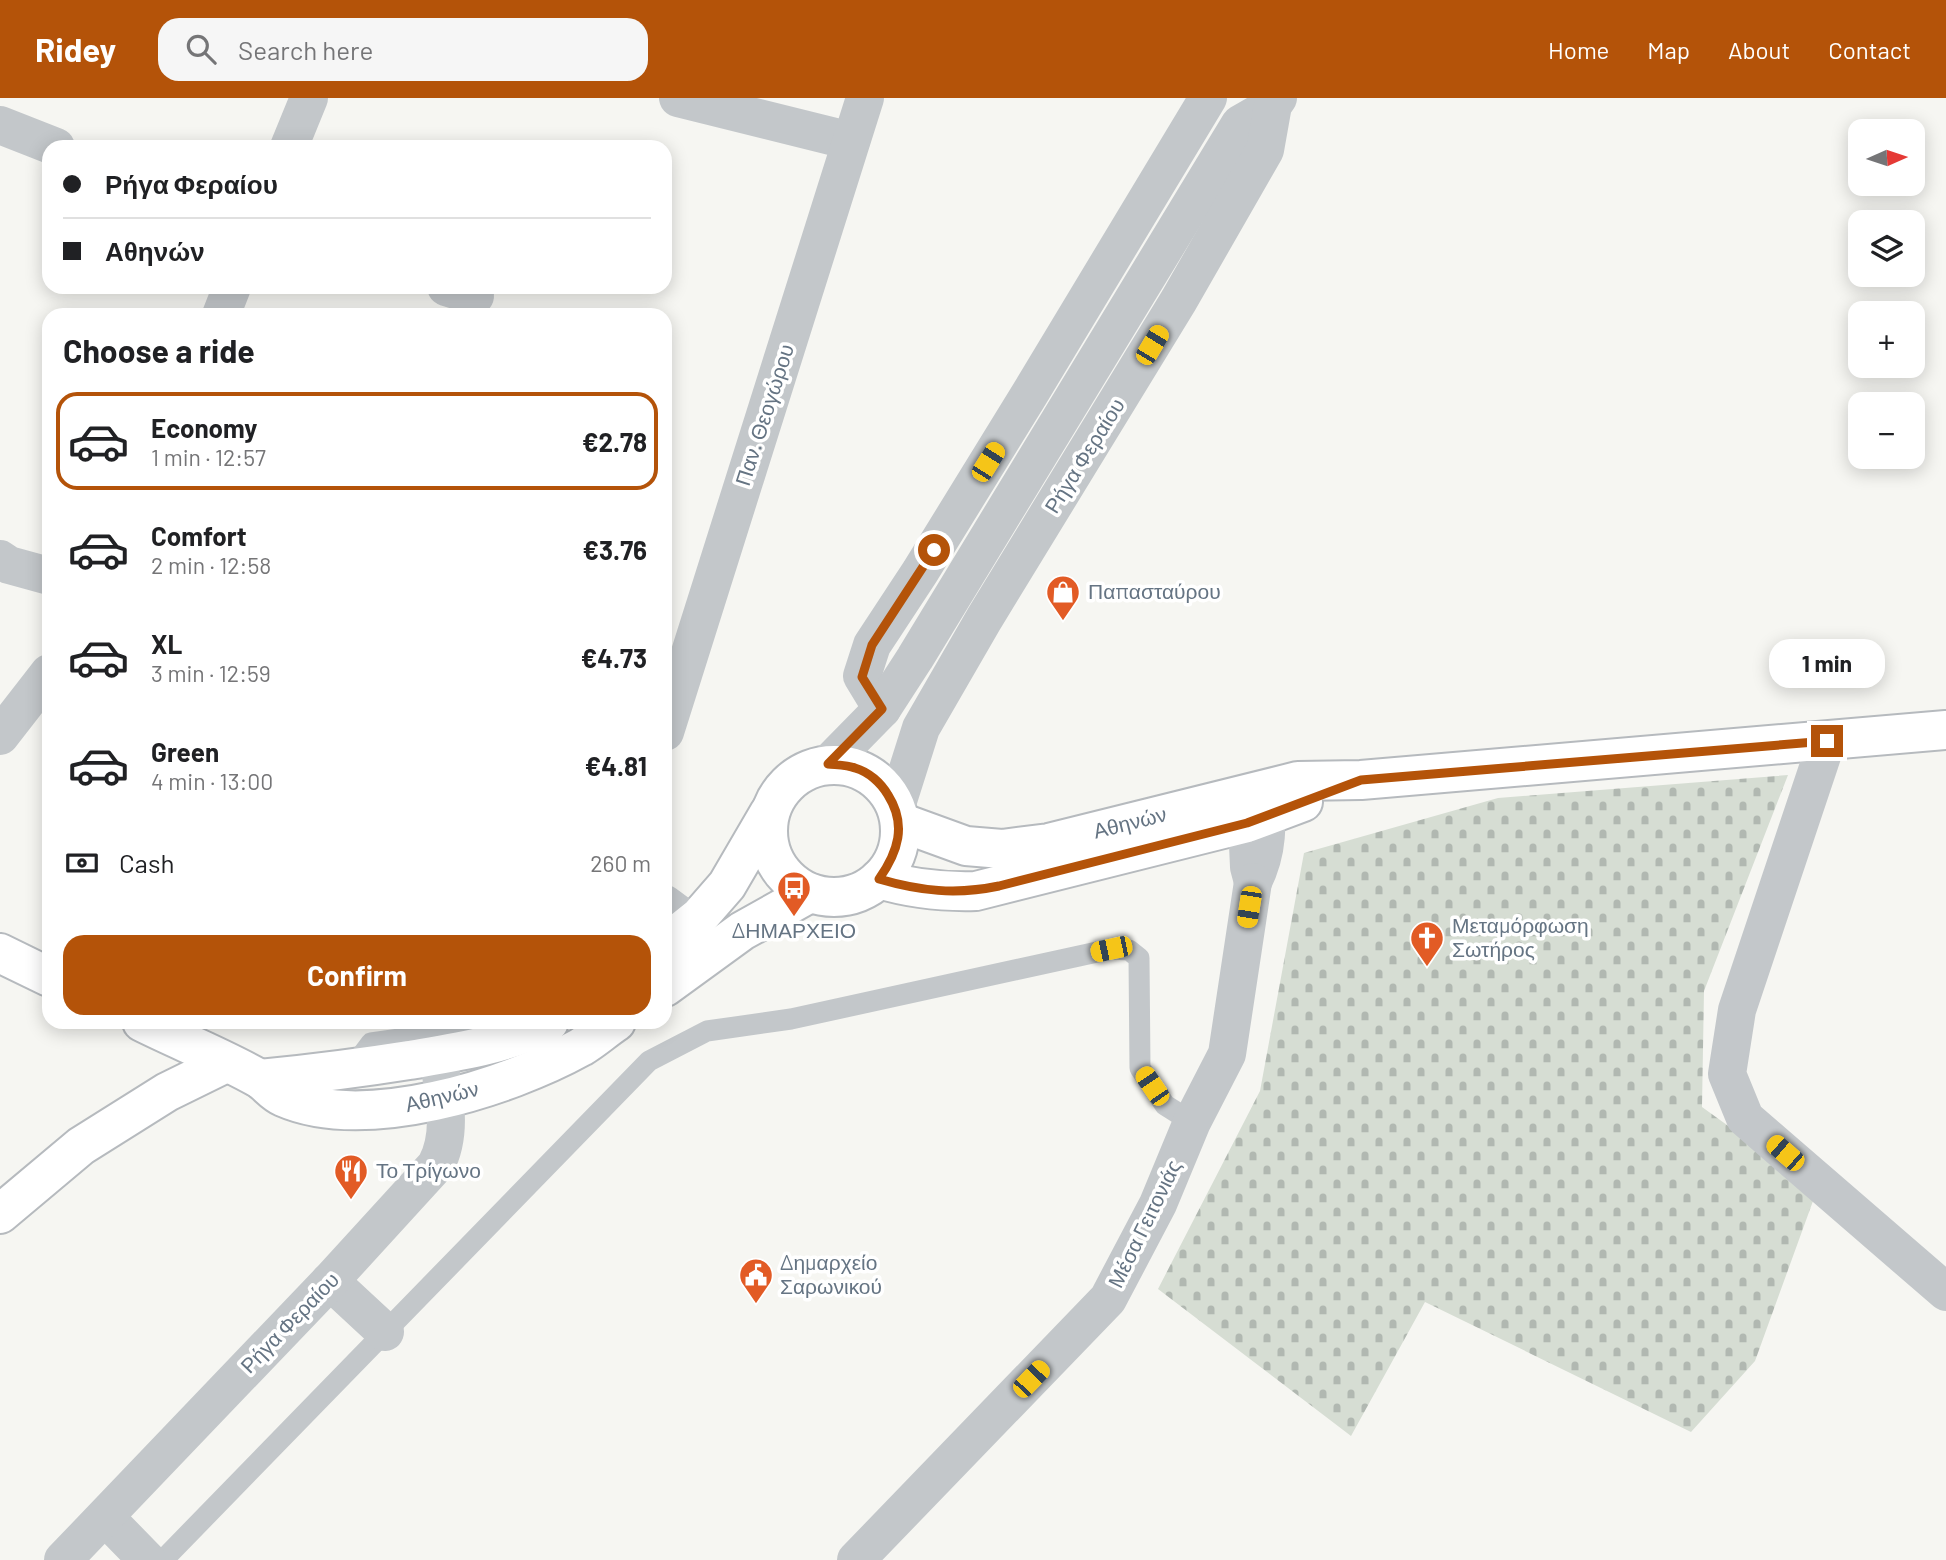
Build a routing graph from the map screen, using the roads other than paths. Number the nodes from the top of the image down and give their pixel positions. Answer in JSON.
{"nodes":[{"id":1,"x":309,"y":98,"type":"edge"},
{"id":2,"x":678,"y":98,"type":"edge"},
{"id":3,"x":865,"y":98,"type":"edge"},
{"id":4,"x":1208,"y":98,"type":"edge"},
{"id":5,"x":1271,"y":100,"type":"edge"},
{"id":6,"x":0,"y":125,"type":"edge"},
{"id":7,"x":292,"y":140,"type":"edge"},
{"id":8,"x":851,"y":141,"type":"junction"},
{"id":9,"x":42,"y":142,"type":"edge"},
{"id":10,"x":0,"y":559,"type":"edge"},
{"id":11,"x":42,"y":574,"type":"edge"},
{"id":12,"x":42,"y":682,"type":"edge"},
{"id":13,"x":882,"y":709,"type":"junction"},
{"id":14,"x":672,"y":710,"type":"edge"},
{"id":15,"x":1946,"y":730,"type":"edge"},
{"id":16,"x":0,"y":736,"type":"edge"},
{"id":17,"x":1827,"y":741,"type":"junction"},
{"id":18,"x":828,"y":764,"type":"junction"},
{"id":19,"x":1254,"y":806,"type":"junction"},
{"id":20,"x":769,"y":813,"type":"junction"},
{"id":21,"x":898,"y":814,"type":"junction"},
{"id":22,"x":879,"y":879,"type":"junction"},
{"id":23,"x":810,"y":893,"type":"junction"},
{"id":24,"x":674,"y":924,"type":"edge"},
{"id":25,"x":0,"y":953,"type":"edge"},
{"id":26,"x":42,"y":974,"type":"edge"},
{"id":27,"x":672,"y":982,"type":"edge"},
{"id":28,"x":156,"y":1029,"type":"edge"},
{"id":29,"x":536,"y":1029,"type":"edge"},
{"id":30,"x":606,"y":1029,"type":"edge"},
{"id":31,"x":488,"y":1045,"type":"junction"},
{"id":32,"x":438,"y":1055,"type":"junction"},
{"id":33,"x":351,"y":1069,"type":"junction"},
{"id":34,"x":243,"y":1071,"type":"junction"},
{"id":35,"x":444,"y":1099,"type":"junction"},
{"id":36,"x":1192,"y":1122,"type":"junction"},
{"id":37,"x":0,"y":1214,"type":"edge"},
{"id":38,"x":330,"y":1281,"type":"junction"},
{"id":39,"x":1946,"y":1292,"type":"edge"},
{"id":40,"x":385,"y":1332,"type":"junction"},
{"id":41,"x":105,"y":1517,"type":"junction"},
{"id":42,"x":64,"y":1560,"type":"edge"},
{"id":43,"x":147,"y":1560,"type":"edge"},
{"id":44,"x":163,"y":1560,"type":"edge"},
{"id":45,"x":856,"y":1560,"type":"edge"}],
"edges":[{"from":1,"to":7,"type":"street"},
{"from":2,"to":8,"type":"street"},
{"from":3,"to":8,"type":"street","name":"Παν. Θεογώρου"},
{"from":4,"to":13,"type":"street"},
{"from":5,"to":13,"type":"street","name":"Ρήγα Φεραίου"},
{"from":5,"to":21,"type":"street","name":"Ρήγα Φεραίου"},
{"from":6,"to":9,"type":"street"},
{"from":8,"to":14,"type":"street","name":"Παν. Θεογώρου"},
{"from":10,"to":11,"type":"street"},
{"from":12,"to":16,"type":"street"},
{"from":13,"to":18,"type":"street","name":"Ρήγα Φεραίου"},
{"from":15,"to":17,"type":"main road","name":"Αθηνών"},
{"from":17,"to":19,"type":"main road","name":"Αθηνών"},
{"from":17,"to":39,"type":"street"},
{"from":18,"to":20,"type":"main road"},
{"from":18,"to":21,"type":"main road"},
{"from":19,"to":21,"type":"main road","name":"Αθηνών"},
{"from":19,"to":22,"type":"main road","name":"Αθηνών"},
{"from":19,"to":36,"type":"street","name":"Μέσα Γειτονιάς"},
{"from":20,"to":23,"type":"main road"},
{"from":20,"to":24,"type":"main road"},
{"from":21,"to":22,"type":"main road"},
{"from":22,"to":23,"type":"main road"},
{"from":23,"to":27,"type":"main road"},
{"from":25,"to":26,"type":"main road"},
{"from":28,"to":34,"type":"main road","name":"Αθηνών"},
{"from":29,"to":31,"type":"main road","name":"Αθηνών"},
{"from":30,"to":35,"type":"main road","name":"Αθηνών"},
{"from":31,"to":32,"type":"main road","name":"Αθηνών"},
{"from":31,"to":33,"type":"lane"},
{"from":32,"to":33,"type":"main road","name":"Αθηνών"},
{"from":32,"to":35,"type":"street","name":"Ρήγα Φεραίου"},
{"from":33,"to":34,"type":"main road","name":"Αθηνών"},
{"from":34,"to":35,"type":"main road","name":"Αθηνών"},
{"from":34,"to":37,"type":"main road"},
{"from":35,"to":38,"type":"street","name":"Ρήγα Φεραίου"},
{"from":36,"to":40,"type":"lane"},
{"from":36,"to":45,"type":"street","name":"Μέσα Γειτονιάς"},
{"from":38,"to":40,"type":"street"},
{"from":38,"to":41,"type":"street","name":"Ρήγα Φεραίου"},
{"from":40,"to":44,"type":"lane"},
{"from":41,"to":42,"type":"street","name":"Ρήγα Φεραίου"},
{"from":41,"to":43,"type":"street"}]}
